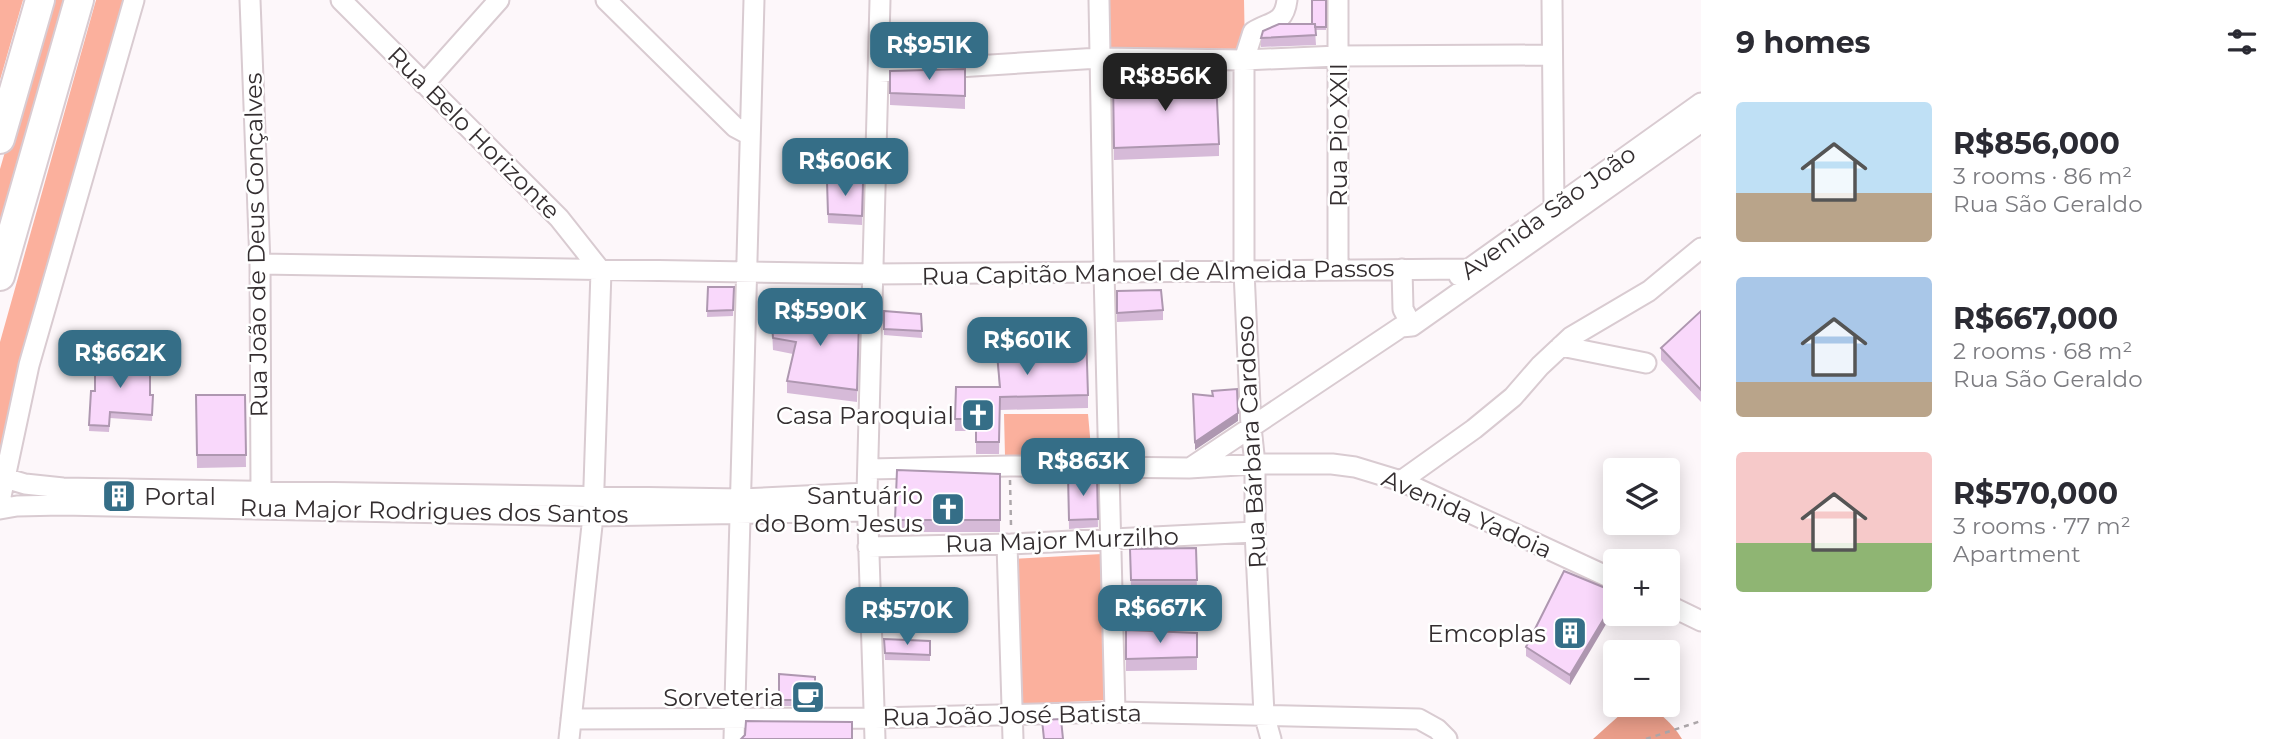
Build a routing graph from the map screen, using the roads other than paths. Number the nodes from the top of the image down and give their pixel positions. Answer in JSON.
{"nodes":[{"id":1,"x":40,"y":0,"type":"edge"},
{"id":2,"x":79,"y":0,"type":"edge"},
{"id":3,"x":134,"y":0,"type":"edge"},
{"id":4,"x":250,"y":0,"type":"edge"},
{"id":5,"x":341,"y":0,"type":"edge"},
{"id":6,"x":499,"y":0,"type":"edge"},
{"id":7,"x":606,"y":0,"type":"edge"},
{"id":8,"x":754,"y":0,"type":"edge"},
{"id":9,"x":880,"y":0,"type":"edge"},
{"id":10,"x":1099,"y":0,"type":"edge"},
{"id":11,"x":1287,"y":0,"type":"edge"},
{"id":12,"x":1338,"y":0,"type":"edge"},
{"id":13,"x":1552,"y":0,"type":"edge"},
{"id":14,"x":1552,"y":55,"type":"junction"},
{"id":15,"x":1338,"y":56,"type":"junction"},
{"id":16,"x":1099,"y":58,"type":"junction"},
{"id":17,"x":1244,"y":60,"type":"junction"},
{"id":18,"x":879,"y":72,"type":"junction"},
{"id":19,"x":425,"y":84,"type":"junction"},
{"id":20,"x":1701,"y":103,"type":"edge"},
{"id":21,"x":1701,"y":121,"type":"edge"},
{"id":22,"x":750,"y":135,"type":"junction"},
{"id":23,"x":0,"y":139,"type":"edge"},
{"id":24,"x":1558,"y":214,"type":"junction"},
{"id":25,"x":1701,"y":248,"type":"edge"},
{"id":26,"x":260,"y":264,"type":"junction"},
{"id":27,"x":1402,"y":269,"type":"junction"},
{"id":28,"x":1468,"y":269,"type":"junction"},
{"id":29,"x":1338,"y":270,"type":"junction"},
{"id":30,"x":601,"y":271,"type":"junction"},
{"id":31,"x":1244,"y":271,"type":"junction"},
{"id":32,"x":1104,"y":272,"type":"junction"},
{"id":33,"x":748,"y":274,"type":"junction"},
{"id":34,"x":874,"y":274,"type":"junction"},
{"id":35,"x":0,"y":276,"type":"edge"},
{"id":36,"x":1407,"y":323,"type":"junction"},
{"id":37,"x":1561,"y":346,"type":"junction"},
{"id":38,"x":1646,"y":363,"type":"dead end"},
{"id":39,"x":1251,"y":427,"type":"junction"},
{"id":40,"x":1255,"y":464,"type":"junction"},
{"id":41,"x":1108,"y":468,"type":"junction"},
{"id":42,"x":1189,"y":468,"type":"junction"},
{"id":43,"x":869,"y":469,"type":"junction"},
{"id":44,"x":5,"y":478,"type":"junction"},
{"id":45,"x":1401,"y":481,"type":"junction"},
{"id":46,"x":261,"y":490,"type":"junction"},
{"id":47,"x":63,"y":496,"type":"junction"},
{"id":48,"x":180,"y":499,"type":"junction"},
{"id":49,"x":0,"y":501,"type":"edge"},
{"id":50,"x":867,"y":502,"type":"junction"},
{"id":51,"x":741,"y":505,"type":"junction"},
{"id":52,"x":593,"y":506,"type":"junction"},
{"id":53,"x":0,"y":509,"type":"edge"},
{"id":54,"x":1255,"y":532,"type":"junction"},
{"id":55,"x":1110,"y":539,"type":"junction"},
{"id":56,"x":1009,"y":544,"type":"junction"},
{"id":57,"x":868,"y":547,"type":"junction"},
{"id":58,"x":1603,"y":574,"type":"edge"},
{"id":59,"x":1680,"y":611,"type":"edge"},
{"id":60,"x":1701,"y":621,"type":"edge"},
{"id":61,"x":1115,"y":712,"type":"junction"},
{"id":62,"x":1264,"y":714,"type":"junction"},
{"id":63,"x":1012,"y":716,"type":"junction"},
{"id":64,"x":875,"y":718,"type":"junction"},
{"id":65,"x":571,"y":719,"type":"junction"},
{"id":66,"x":734,"y":729,"type":"edge"},
{"id":67,"x":569,"y":739,"type":"edge"},
{"id":68,"x":875,"y":739,"type":"edge"},
{"id":69,"x":1013,"y":739,"type":"edge"},
{"id":70,"x":1271,"y":739,"type":"edge"},
{"id":71,"x":1447,"y":739,"type":"edge"}],
"edges":[{"from":1,"to":23,"type":"highway"},
{"from":2,"to":35,"type":"highway"},
{"from":3,"to":44,"type":"street"},
{"from":4,"to":26,"type":"street","name":"Rua João de Deus Gonçalves"},
{"from":5,"to":19,"type":"street","name":"Rua Belo Horizonte"},
{"from":6,"to":19,"type":"street"},
{"from":7,"to":22,"type":"street"},
{"from":8,"to":22,"type":"street"},
{"from":9,"to":18,"type":"street"},
{"from":10,"to":16,"type":"street"},
{"from":11,"to":17,"type":"street"},
{"from":12,"to":15,"type":"street","name":"Rua Pio XXII"},
{"from":13,"to":14,"type":"street"},
{"from":14,"to":15,"type":"street"},
{"from":14,"to":24,"type":"street"},
{"from":15,"to":17,"type":"street"},
{"from":15,"to":29,"type":"street","name":"Rua Pio XXII"},
{"from":16,"to":17,"type":"street"},
{"from":16,"to":18,"type":"street"},
{"from":16,"to":32,"type":"street"},
{"from":17,"to":31,"type":"street","name":"Rua Bárbara Cardoso"},
{"from":18,"to":34,"type":"street"},
{"from":19,"to":30,"type":"street","name":"Rua Belo Horizonte"},
{"from":20,"to":24,"type":"street","name":"Avenida São João"},
{"from":21,"to":24,"type":"street","name":"Avenida São João"},
{"from":22,"to":33,"type":"street"},
{"from":24,"to":28,"type":"street","name":"Avenida São João"},
{"from":24,"to":36,"type":"street","name":"Avenida São João"},
{"from":25,"to":37,"type":"street"},
{"from":26,"to":30,"type":"street","name":"Rua Capitão Manoel de Almeida Passos"},
{"from":26,"to":46,"type":"street","name":"Rua João de Deus Gonçalves"},
{"from":27,"to":28,"type":"street","name":"Rua Capitão Manoel de Almeida Passos"},
{"from":27,"to":29,"type":"street","name":"Rua Capitão Manoel de Almeida Passos"},
{"from":27,"to":36,"type":"street"},
{"from":28,"to":36,"type":"street","name":"Avenida São João"},
{"from":29,"to":31,"type":"street","name":"Rua Capitão Manoel de Almeida Passos"},
{"from":30,"to":33,"type":"street","name":"Rua Capitão Manoel de Almeida Passos"},
{"from":30,"to":52,"type":"street"},
{"from":31,"to":32,"type":"street","name":"Rua Capitão Manoel de Almeida Passos"},
{"from":31,"to":39,"type":"street","name":"Rua Bárbara Cardoso"},
{"from":32,"to":34,"type":"street","name":"Rua Capitão Manoel de Almeida Passos"},
{"from":32,"to":41,"type":"street"},
{"from":33,"to":34,"type":"street","name":"Rua Capitão Manoel de Almeida Passos"},
{"from":33,"to":51,"type":"street"},
{"from":34,"to":43,"type":"street"},
{"from":36,"to":39,"type":"street","name":"Avenida São João"},
{"from":37,"to":38,"type":"street"},
{"from":37,"to":45,"type":"street"},
{"from":39,"to":40,"type":"street","name":"Rua Bárbara Cardoso"},
{"from":39,"to":42,"type":"street","name":"Avenida São João"},
{"from":40,"to":42,"type":"street","name":"Avenida Yadoia"},
{"from":40,"to":45,"type":"street","name":"Avenida Yadoia"},
{"from":40,"to":54,"type":"street","name":"Rua Bárbara Cardoso"},
{"from":41,"to":42,"type":"street","name":"Avenida Yadoia"},
{"from":41,"to":43,"type":"street","name":"Avenida Yadoia"},
{"from":41,"to":55,"type":"street"},
{"from":43,"to":50,"type":"street"},
{"from":44,"to":47,"type":"street","name":"Rua Major Rodrigues dos Santos"},
{"from":44,"to":49,"type":"street"},
{"from":45,"to":58,"type":"street","name":"Avenida Yadoia"},
{"from":46,"to":48,"type":"street","name":"Rua Major Rodrigues dos Santos"},
{"from":46,"to":52,"type":"street","name":"Rua Major Rodrigues dos Santos"},
{"from":47,"to":48,"type":"street","name":"Rua Major Rodrigues dos Santos"},
{"from":47,"to":53,"type":"street","name":"Rua Major Rodrigues dos Santos"},
{"from":48,"to":52,"type":"street","name":"Rua Major Rodrigues dos Santos"},
{"from":50,"to":51,"type":"street","name":"Rua Major Rodrigues dos Santos"},
{"from":50,"to":57,"type":"street"},
{"from":51,"to":52,"type":"street","name":"Rua Major Rodrigues dos Santos"},
{"from":51,"to":66,"type":"street"},
{"from":52,"to":65,"type":"street"},
{"from":54,"to":55,"type":"street","name":"Rua Major Murzilho"},
{"from":54,"to":62,"type":"street","name":"Rua Bárbara Cardoso"},
{"from":55,"to":56,"type":"street","name":"Rua Major Murzilho"},
{"from":55,"to":61,"type":"street"},
{"from":56,"to":57,"type":"street","name":"Rua Major Murzilho"},
{"from":56,"to":63,"type":"street"},
{"from":57,"to":64,"type":"street"},
{"from":59,"to":60,"type":"street"},
{"from":61,"to":62,"type":"street","name":"Rua João José Batista"},
{"from":61,"to":63,"type":"street","name":"Rua João José Batista"},
{"from":62,"to":70,"type":"street","name":"Rua Bárbara Cardoso"},
{"from":62,"to":71,"type":"street","name":"Rua João José Batista"},
{"from":63,"to":64,"type":"street","name":"Rua João José Batista"},
{"from":63,"to":69,"type":"street"},
{"from":64,"to":66,"type":"street","name":"Rua João José Batista"},
{"from":64,"to":68,"type":"street"},
{"from":65,"to":66,"type":"street","name":"Rua João José Batista"},
{"from":65,"to":67,"type":"street"}]}
